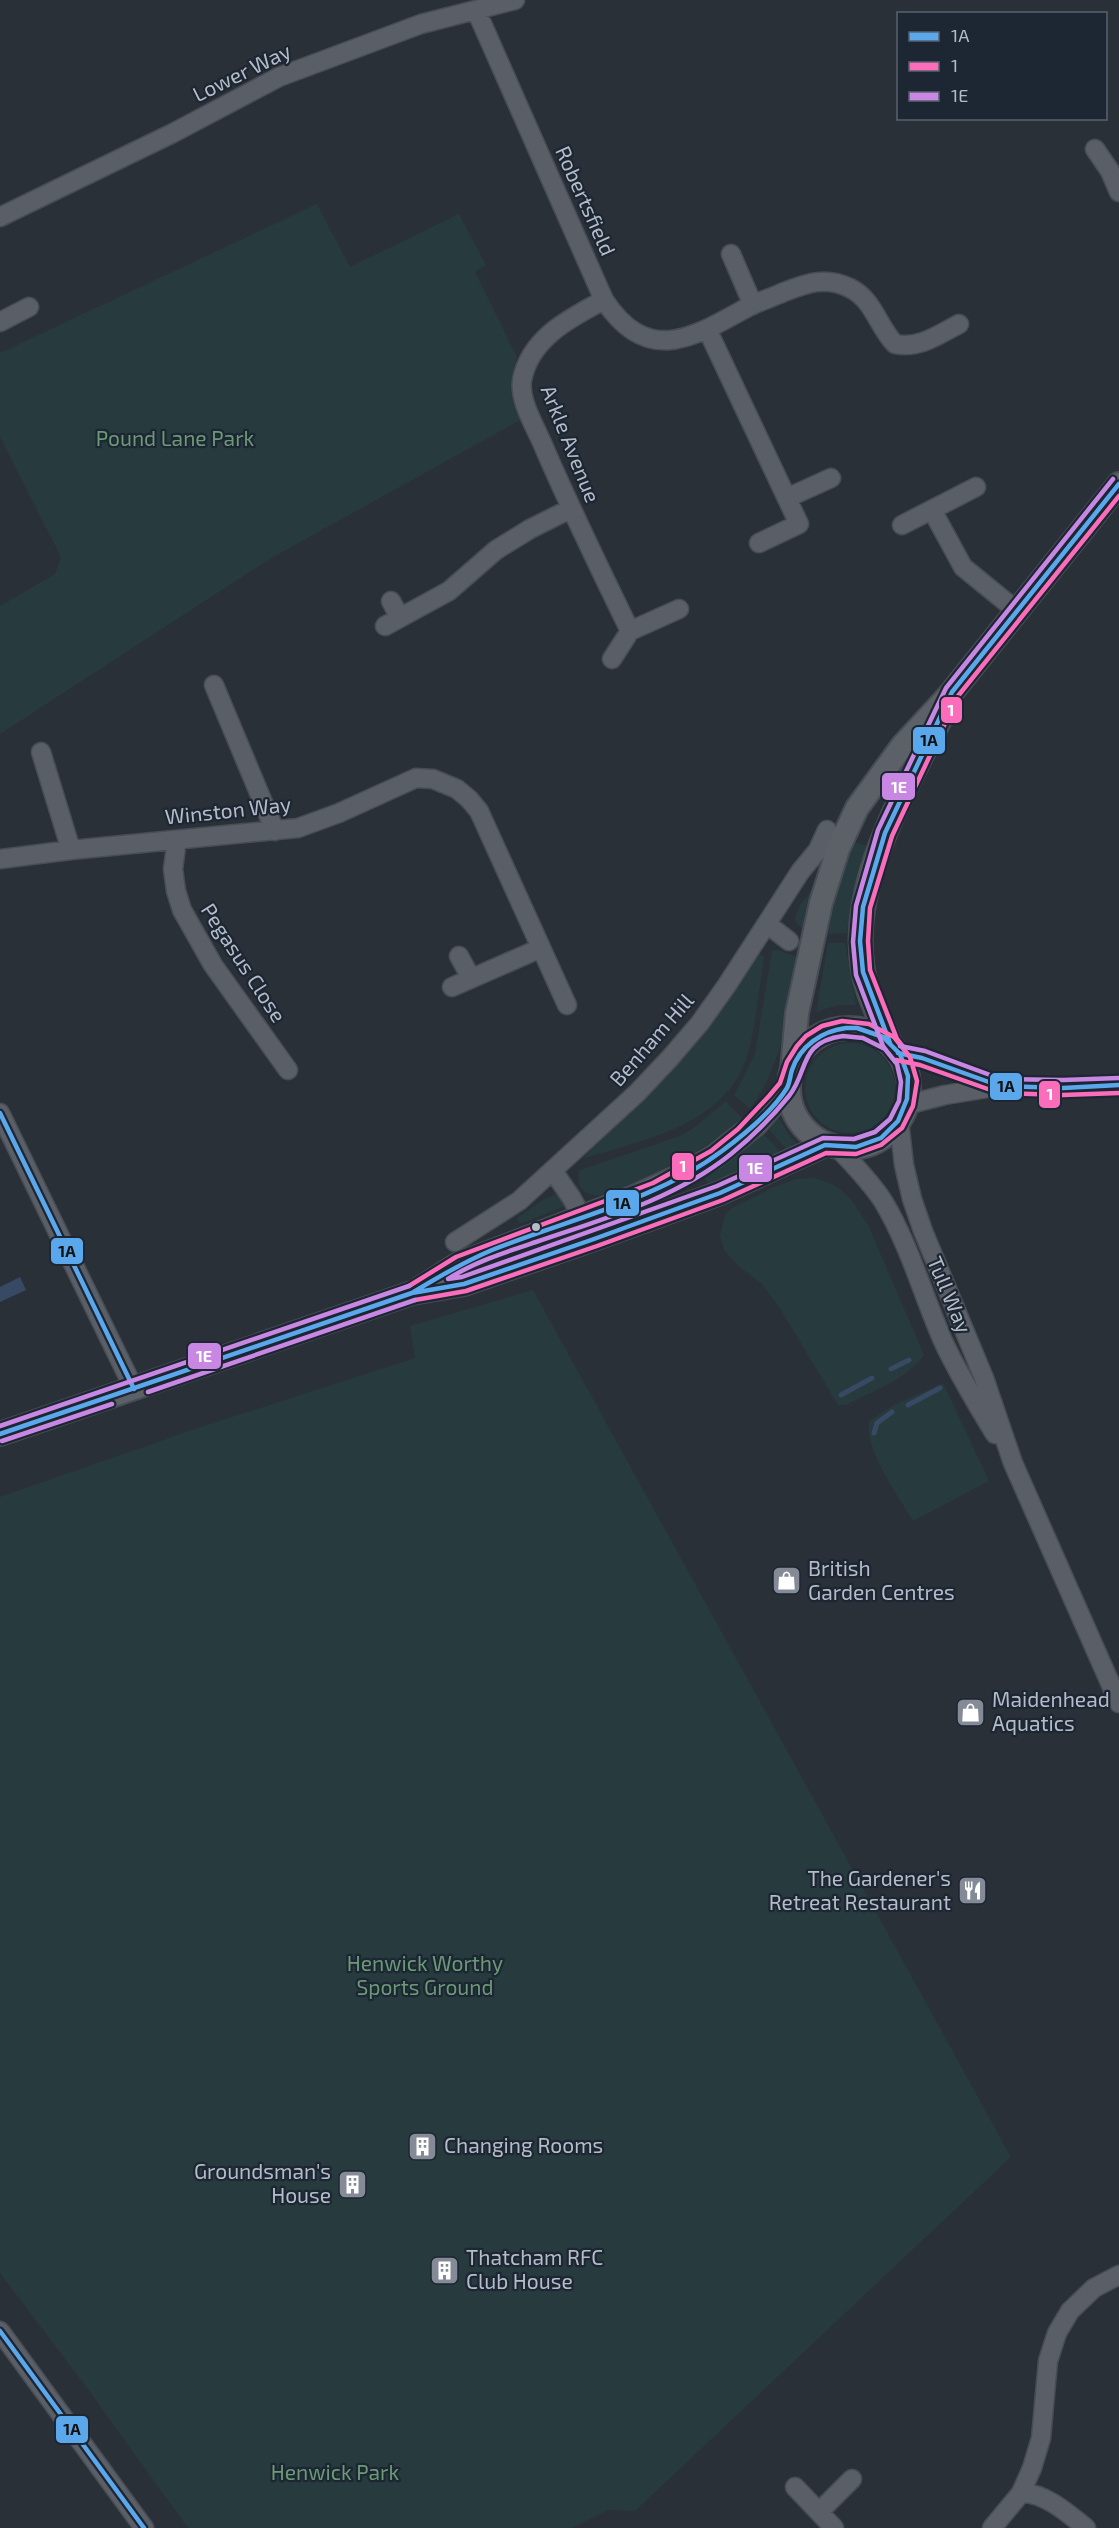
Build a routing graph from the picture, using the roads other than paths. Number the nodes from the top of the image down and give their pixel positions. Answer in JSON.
{"nodes":[{"id":1,"x":515,"y":0,"type":"edge"},
{"id":2,"x":476,"y":10,"type":"junction"},
{"id":3,"x":1095,"y":149,"type":"dead end"},
{"id":4,"x":1119,"y":192,"type":"edge"},
{"id":5,"x":0,"y":217,"type":"edge"},
{"id":6,"x":731,"y":254,"type":"dead end"},
{"id":7,"x":604,"y":300,"type":"junction"},
{"id":8,"x":753,"y":305,"type":"junction"},
{"id":9,"x":29,"y":307,"type":"dead end"},
{"id":10,"x":0,"y":322,"type":"edge"},
{"id":11,"x":959,"y":324,"type":"dead end"},
{"id":12,"x":708,"y":331,"type":"junction"},
{"id":13,"x":831,"y":478,"type":"dead end"},
{"id":14,"x":1119,"y":484,"type":"edge"},
{"id":15,"x":976,"y":487,"type":"dead end"},
{"id":16,"x":787,"y":498,"type":"junction"},
{"id":17,"x":570,"y":509,"type":"junction"},
{"id":18,"x":932,"y":510,"type":"junction"},
{"id":19,"x":902,"y":525,"type":"dead end"},
{"id":20,"x":759,"y":543,"type":"dead end"},
{"id":21,"x":391,"y":601,"type":"dead end"},
{"id":22,"x":679,"y":609,"type":"dead end"},
{"id":23,"x":1017,"y":611,"type":"junction"},
{"id":24,"x":630,"y":631,"type":"junction"},
{"id":25,"x":612,"y":659,"type":"dead end"},
{"id":26,"x":214,"y":685,"type":"dead end"},
{"id":27,"x":952,"y":692,"type":"junction"},
{"id":28,"x":41,"y":752,"type":"dead end"},
{"id":29,"x":826,"y":830,"type":"dead end"},
{"id":30,"x":275,"y":831,"type":"junction"},
{"id":31,"x":177,"y":840,"type":"junction"},
{"id":32,"x":71,"y":850,"type":"junction"},
{"id":33,"x":0,"y":859,"type":"edge"},
{"id":34,"x":767,"y":924,"type":"junction"},
{"id":35,"x":789,"y":941,"type":"dead end"},
{"id":36,"x":541,"y":948,"type":"junction"},
{"id":37,"x":459,"y":956,"type":"dead end"},
{"id":38,"x":471,"y":978,"type":"junction"},
{"id":39,"x":452,"y":987,"type":"dead end"},
{"id":40,"x":567,"y":1005,"type":"dead end"},
{"id":41,"x":894,"y":1048,"type":"junction"},
{"id":42,"x":288,"y":1070,"type":"dead end"},
{"id":43,"x":790,"y":1078,"type":"junction"},
{"id":44,"x":1119,"y":1085,"type":"edge"},
{"id":45,"x":1000,"y":1086,"type":"junction"},
{"id":46,"x":0,"y":1113,"type":"edge"},
{"id":47,"x":903,"y":1113,"type":"junction"},
{"id":48,"x":832,"y":1146,"type":"junction"},
{"id":49,"x":554,"y":1171,"type":"junction"},
{"id":50,"x":582,"y":1216,"type":"junction"},
{"id":51,"x":594,"y":1239,"type":"junction"},
{"id":52,"x":455,"y":1242,"type":"dead end"},
{"id":53,"x":412,"y":1293,"type":"junction"},
{"id":54,"x":134,"y":1389,"type":"junction"},
{"id":55,"x":0,"y":1434,"type":"edge"},
{"id":56,"x":1013,"y":1463,"type":"junction"},
{"id":57,"x":1119,"y":1703,"type":"edge"},
{"id":58,"x":1119,"y":2275,"type":"edge"},
{"id":59,"x":0,"y":2331,"type":"edge"},
{"id":60,"x":852,"y":2479,"type":"dead end"},
{"id":61,"x":795,"y":2487,"type":"dead end"},
{"id":62,"x":1021,"y":2493,"type":"junction"},
{"id":63,"x":819,"y":2512,"type":"junction"},
{"id":64,"x":144,"y":2528,"type":"edge"},
{"id":65,"x":834,"y":2528,"type":"edge"},
{"id":66,"x":992,"y":2528,"type":"edge"},
{"id":67,"x":1086,"y":2528,"type":"edge"}],
"edges":[{"from":1,"to":2,"type":"street","name":"Lower Way"},
{"from":2,"to":5,"type":"street","name":"Lower Way"},
{"from":2,"to":7,"type":"street","name":"Robertsfield"},
{"from":3,"to":4,"type":"street"},
{"from":6,"to":8,"type":"street"},
{"from":7,"to":12,"type":"street","name":"Robertsfield"},
{"from":7,"to":17,"type":"street","name":"Arkle Avenue"},
{"from":8,"to":11,"type":"street","name":"Robertsfield"},
{"from":8,"to":12,"type":"street","name":"Robertsfield"},
{"from":9,"to":10,"type":"street"},
{"from":12,"to":16,"type":"street"},
{"from":13,"to":16,"type":"street"},
{"from":14,"to":23,"type":"main road"},
{"from":15,"to":18,"type":"street"},
{"from":16,"to":20,"type":"street"},
{"from":17,"to":21,"type":"street"},
{"from":17,"to":24,"type":"street","name":"Arkle Avenue"},
{"from":18,"to":19,"type":"street"},
{"from":18,"to":23,"type":"street"},
{"from":22,"to":24,"type":"street"},
{"from":23,"to":27,"type":"main road"},
{"from":24,"to":25,"type":"street"},
{"from":26,"to":30,"type":"street"},
{"from":27,"to":41,"type":"main road"},
{"from":27,"to":43,"type":"main road"},
{"from":28,"to":32,"type":"street"},
{"from":29,"to":34,"type":"street","name":"Benham Hill"},
{"from":30,"to":31,"type":"street","name":"Winston Way"},
{"from":30,"to":36,"type":"street","name":"Winston Way"},
{"from":31,"to":32,"type":"street","name":"Winston Way"},
{"from":31,"to":42,"type":"street","name":"Pegasus Close"},
{"from":32,"to":33,"type":"street","name":"Winston Way"},
{"from":34,"to":35,"type":"street"},
{"from":34,"to":49,"type":"street","name":"Benham Hill"},
{"from":36,"to":38,"type":"street"},
{"from":36,"to":40,"type":"street","name":"Winston Way"},
{"from":37,"to":38,"type":"street"},
{"from":38,"to":39,"type":"street"},
{"from":41,"to":43,"type":"main road"},
{"from":41,"to":45,"type":"street"},
{"from":41,"to":47,"type":"main road"},
{"from":43,"to":48,"type":"main road"},
{"from":43,"to":50,"type":"main road"},
{"from":44,"to":45,"type":"street"},
{"from":45,"to":47,"type":"street"},
{"from":46,"to":54,"type":"street"},
{"from":47,"to":48,"type":"main road"},
{"from":47,"to":56,"type":"street","name":"Tull Way"},
{"from":48,"to":51,"type":"main road"},
{"from":48,"to":56,"type":"street","name":"Tull Way"},
{"from":49,"to":50,"type":"street"},
{"from":49,"to":52,"type":"street","name":"Benham Hill"},
{"from":50,"to":51,"type":"street"},
{"from":50,"to":53,"type":"main road"},
{"from":51,"to":53,"type":"main road"},
{"from":53,"to":54,"type":"main road"},
{"from":54,"to":55,"type":"main road"},
{"from":56,"to":57,"type":"street","name":"Tull Way"},
{"from":58,"to":62,"type":"street"},
{"from":59,"to":64,"type":"street"},
{"from":60,"to":63,"type":"street"},
{"from":61,"to":63,"type":"street"},
{"from":62,"to":66,"type":"street"},
{"from":62,"to":67,"type":"street"},
{"from":63,"to":65,"type":"street"}]}
